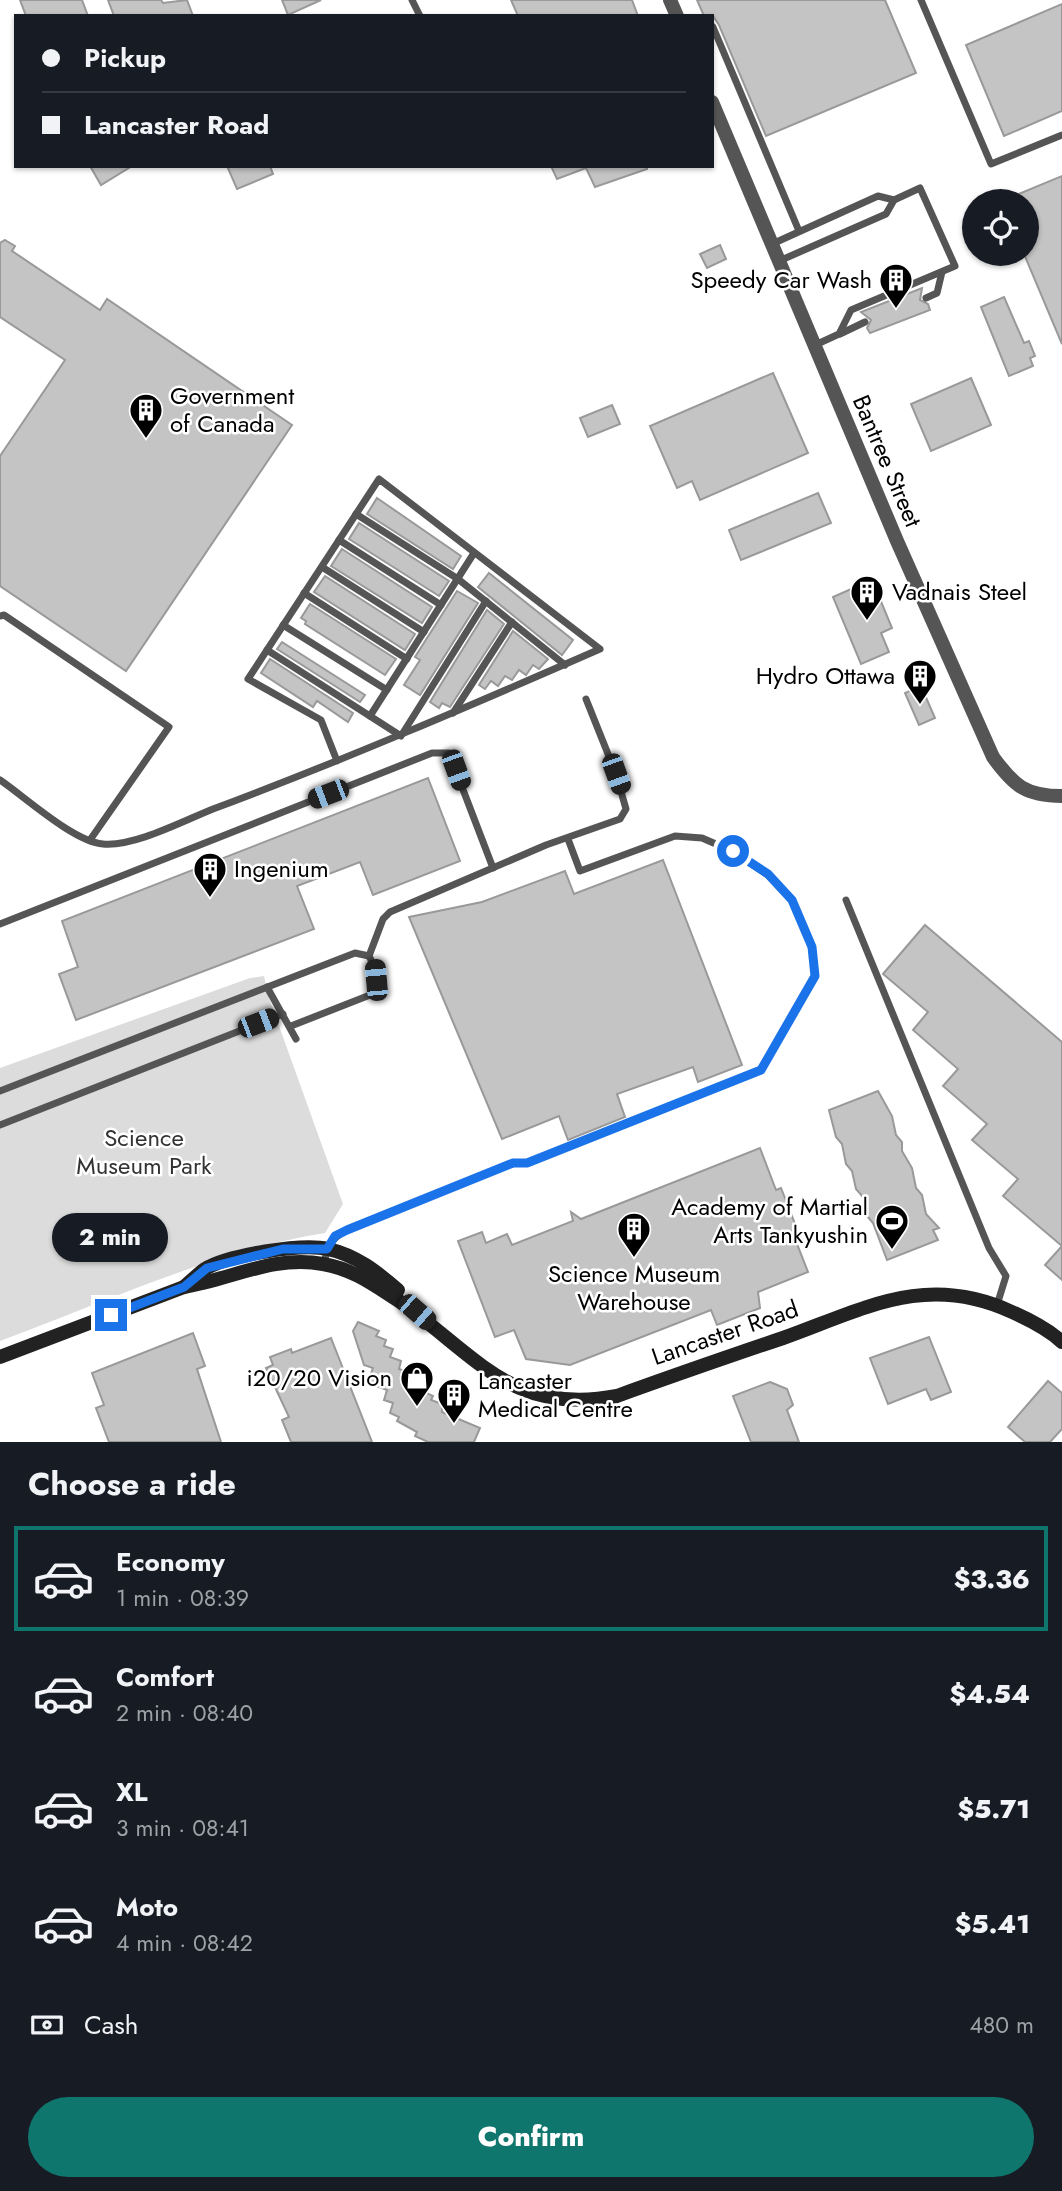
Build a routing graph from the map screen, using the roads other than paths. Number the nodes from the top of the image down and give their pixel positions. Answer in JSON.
{"nodes":[{"id":1,"x":921,"y":0,"type":"edge"},
{"id":2,"x":714,"y":29,"type":"edge"},
{"id":3,"x":714,"y":107,"type":"edge"},
{"id":4,"x":1062,"y":135,"type":"edge"},
{"id":5,"x":894,"y":200,"type":"junction"},
{"id":6,"x":799,"y":232,"type":"junction"},
{"id":7,"x":772,"y":244,"type":"junction"},
{"id":8,"x":779,"y":261,"type":"junction"},
{"id":9,"x":942,"y":272,"type":"junction"},
{"id":10,"x":926,"y":298,"type":"dead end"},
{"id":11,"x":865,"y":322,"type":"dead end"},
{"id":12,"x":839,"y":334,"type":"junction"},
{"id":13,"x":813,"y":345,"type":"junction"},
{"id":14,"x":356,"y":514,"type":"junction"},
{"id":15,"x":339,"y":540,"type":"junction"},
{"id":16,"x":474,"y":553,"type":"junction"},
{"id":17,"x":321,"y":567,"type":"junction"},
{"id":18,"x":458,"y":579,"type":"junction"},
{"id":19,"x":304,"y":593,"type":"junction"},
{"id":20,"x":486,"y":601,"type":"junction"},
{"id":21,"x":441,"y":605,"type":"junction"},
{"id":22,"x":0,"y":616,"type":"edge"},
{"id":23,"x":512,"y":622,"type":"junction"},
{"id":24,"x":283,"y":625,"type":"junction"},
{"id":25,"x":424,"y":632,"type":"junction"},
{"id":26,"x":267,"y":650,"type":"junction"},
{"id":27,"x":407,"y":659,"type":"junction"},
{"id":28,"x":565,"y":665,"type":"junction"},
{"id":29,"x":387,"y":690,"type":"junction"},
{"id":30,"x":586,"y":699,"type":"dead end"},
{"id":31,"x":452,"y":714,"type":"junction"},
{"id":32,"x":370,"y":716,"type":"junction"},
{"id":33,"x":401,"y":736,"type":"junction"},
{"id":34,"x":337,"y":761,"type":"junction"},
{"id":35,"x":0,"y":780,"type":"edge"},
{"id":36,"x":1062,"y":796,"type":"edge"},
{"id":37,"x":568,"y":839,"type":"junction"},
{"id":38,"x":90,"y":840,"type":"junction"},
{"id":39,"x":493,"y":868,"type":"junction"},
{"id":40,"x":846,"y":901,"type":"dead end"},
{"id":41,"x":0,"y":924,"type":"edge"},
{"id":42,"x":369,"y":956,"type":"junction"},
{"id":43,"x":267,"y":987,"type":"junction"},
{"id":44,"x":283,"y":1014,"type":"junction"},
{"id":45,"x":291,"y":1026,"type":"junction"},
{"id":46,"x":296,"y":1039,"type":"dead end"},
{"id":47,"x":0,"y":1091,"type":"edge"},
{"id":48,"x":0,"y":1125,"type":"edge"},
{"id":49,"x":327,"y":1249,"type":"junction"},
{"id":50,"x":324,"y":1264,"type":"junction"},
{"id":51,"x":184,"y":1287,"type":"junction"},
{"id":52,"x":997,"y":1304,"type":"junction"},
{"id":53,"x":417,"y":1312,"type":"junction"},
{"id":54,"x":1062,"y":1342,"type":"edge"},
{"id":55,"x":0,"y":1357,"type":"edge"}],
"edges":[{"from":1,"to":4,"type":"lane"},
{"from":2,"to":6,"type":"lane"},
{"from":3,"to":7,"type":"street","name":"Bantree Street"},
{"from":5,"to":6,"type":"lane"},
{"from":5,"to":8,"type":"lane"},
{"from":5,"to":9,"type":"lane"},
{"from":6,"to":7,"type":"lane"},
{"from":7,"to":8,"type":"street","name":"Bantree Street"},
{"from":8,"to":13,"type":"street","name":"Bantree Street"},
{"from":9,"to":10,"type":"lane"},
{"from":9,"to":12,"type":"lane"},
{"from":11,"to":12,"type":"lane"},
{"from":12,"to":13,"type":"lane"},
{"from":13,"to":36,"type":"street","name":"Bantree Street"},
{"from":14,"to":15,"type":"lane"},
{"from":14,"to":16,"type":"lane"},
{"from":14,"to":18,"type":"lane"},
{"from":15,"to":17,"type":"lane"},
{"from":15,"to":21,"type":"lane"},
{"from":16,"to":18,"type":"lane"},
{"from":16,"to":28,"type":"lane"},
{"from":17,"to":19,"type":"lane"},
{"from":17,"to":25,"type":"lane"},
{"from":18,"to":20,"type":"lane"},
{"from":18,"to":21,"type":"lane"},
{"from":19,"to":24,"type":"lane"},
{"from":19,"to":27,"type":"lane"},
{"from":20,"to":23,"type":"lane"},
{"from":20,"to":33,"type":"lane"},
{"from":21,"to":25,"type":"lane"},
{"from":22,"to":38,"type":"lane"},
{"from":23,"to":28,"type":"lane"},
{"from":23,"to":31,"type":"lane"},
{"from":24,"to":26,"type":"lane"},
{"from":24,"to":29,"type":"lane"},
{"from":25,"to":27,"type":"lane"},
{"from":26,"to":32,"type":"lane"},
{"from":26,"to":34,"type":"lane"},
{"from":27,"to":29,"type":"lane"},
{"from":28,"to":31,"type":"lane"},
{"from":29,"to":32,"type":"lane"},
{"from":30,"to":37,"type":"lane"},
{"from":31,"to":33,"type":"lane"},
{"from":32,"to":33,"type":"lane"},
{"from":33,"to":34,"type":"lane"},
{"from":34,"to":38,"type":"lane"},
{"from":35,"to":38,"type":"lane"},
{"from":37,"to":39,"type":"lane"},
{"from":37,"to":49,"type":"lane"},
{"from":39,"to":41,"type":"lane"},
{"from":39,"to":42,"type":"lane"},
{"from":40,"to":52,"type":"lane"},
{"from":42,"to":43,"type":"lane"},
{"from":42,"to":45,"type":"lane"},
{"from":43,"to":44,"type":"lane"},
{"from":43,"to":47,"type":"lane"},
{"from":44,"to":45,"type":"lane"},
{"from":44,"to":48,"type":"lane"},
{"from":45,"to":46,"type":"lane"},
{"from":49,"to":50,"type":"lane"},
{"from":49,"to":51,"type":"street","name":"Lancaster Road"},
{"from":49,"to":53,"type":"street","name":"Lancaster Road"},
{"from":50,"to":51,"type":"street","name":"Lancaster Road"},
{"from":50,"to":53,"type":"street","name":"Lancaster Road"},
{"from":51,"to":55,"type":"street","name":"Lancaster Road"},
{"from":52,"to":53,"type":"street","name":"Lancaster Road"},
{"from":52,"to":54,"type":"street","name":"Lancaster Road"}]}
